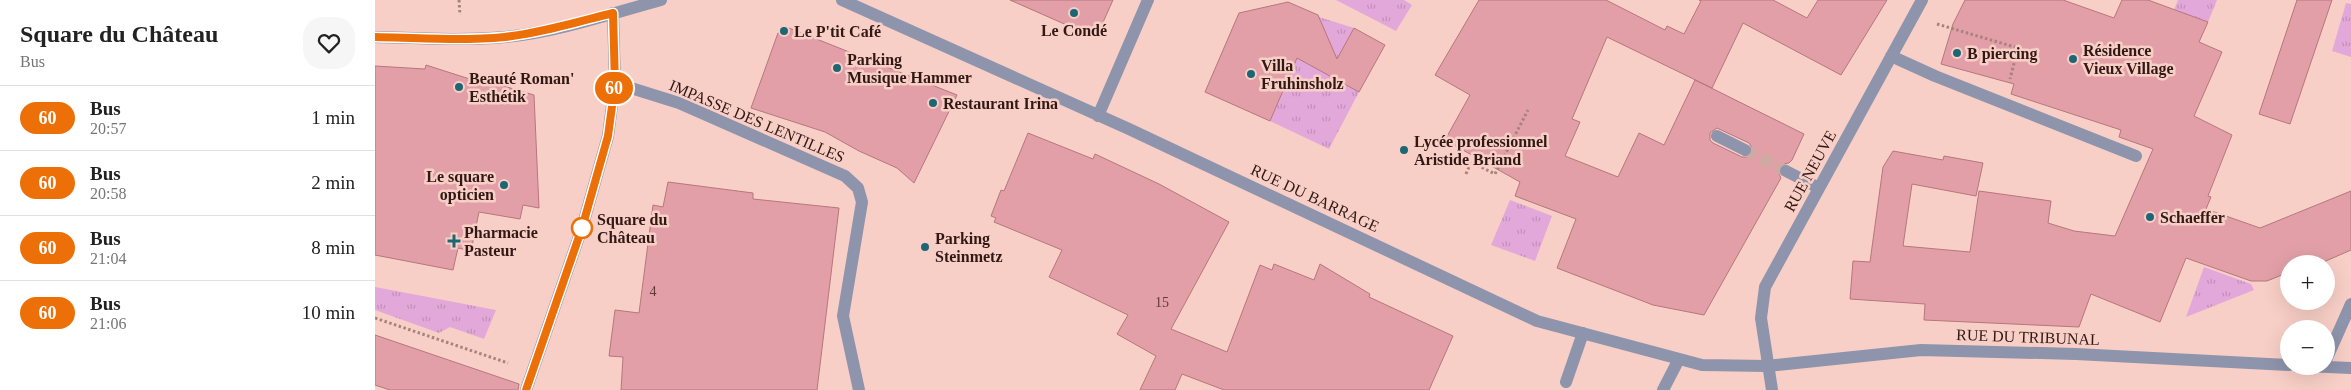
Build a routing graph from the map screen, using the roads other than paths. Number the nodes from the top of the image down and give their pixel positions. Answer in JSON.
{"nodes":[{"id":1,"x":661,"y":0,"type":"edge"},
{"id":2,"x":842,"y":0,"type":"edge"},
{"id":3,"x":1148,"y":0,"type":"edge"},
{"id":4,"x":1921,"y":0,"type":"edge"},
{"id":5,"x":613,"y":13,"type":"junction"},
{"id":6,"x":375,"y":37,"type":"edge"},
{"id":7,"x":1891,"y":56,"type":"junction"},
{"id":8,"x":615,"y":84,"type":"junction"},
{"id":9,"x":1098,"y":116,"type":"junction"},
{"id":10,"x":1717,"y":136,"type":"dead end"},
{"id":11,"x":1745,"y":150,"type":"tunnel mouth"},
{"id":12,"x":2136,"y":156,"type":"dead end"},
{"id":13,"x":1786,"y":171,"type":"tunnel mouth"},
{"id":14,"x":1819,"y":188,"type":"junction"},
{"id":15,"x":2351,"y":304,"type":"edge"},
{"id":16,"x":1583,"y":333,"type":"junction"},
{"id":17,"x":2335,"y":340,"type":"edge"},
{"id":18,"x":1679,"y":359,"type":"junction"},
{"id":19,"x":2280,"y":365,"type":"edge"},
{"id":20,"x":1767,"y":366,"type":"junction"},
{"id":21,"x":2335,"y":366,"type":"edge"},
{"id":22,"x":2351,"y":368,"type":"edge"},
{"id":23,"x":1566,"y":382,"type":"dead end"},
{"id":24,"x":526,"y":390,"type":"edge"},
{"id":25,"x":859,"y":390,"type":"edge"},
{"id":26,"x":1663,"y":390,"type":"edge"},
{"id":27,"x":1772,"y":390,"type":"edge"}],
"edges":[{"from":1,"to":5,"type":"street"},
{"from":2,"to":9,"type":"street","name":"RUE DU BARRAGE"},
{"from":3,"to":9,"type":"street"},
{"from":4,"to":7,"type":"street","name":"RUE NEUVE"},
{"from":5,"to":6,"type":"street"},
{"from":5,"to":8,"type":"street"},
{"from":7,"to":12,"type":"street"},
{"from":7,"to":14,"type":"street","name":"RUE NEUVE"},
{"from":8,"to":24,"type":"street"},
{"from":8,"to":25,"type":"street","name":"IMPASSE DES LENTILLES"},
{"from":9,"to":16,"type":"street","name":"RUE DU BARRAGE"},
{"from":10,"to":11,"type":"street"},
{"from":13,"to":14,"type":"street"},
{"from":14,"to":20,"type":"street","name":"RUE NEUVE"},
{"from":15,"to":17,"type":"street"},
{"from":16,"to":18,"type":"street","name":"RUE DU BARRAGE"},
{"from":16,"to":23,"type":"street"},
{"from":18,"to":20,"type":"street","name":"RUE DU BARRAGE"},
{"from":18,"to":26,"type":"street"},
{"from":19,"to":20,"type":"street","name":"RUE DU TRIBUNAL"},
{"from":20,"to":27,"type":"street"},
{"from":21,"to":22,"type":"street"}]}
